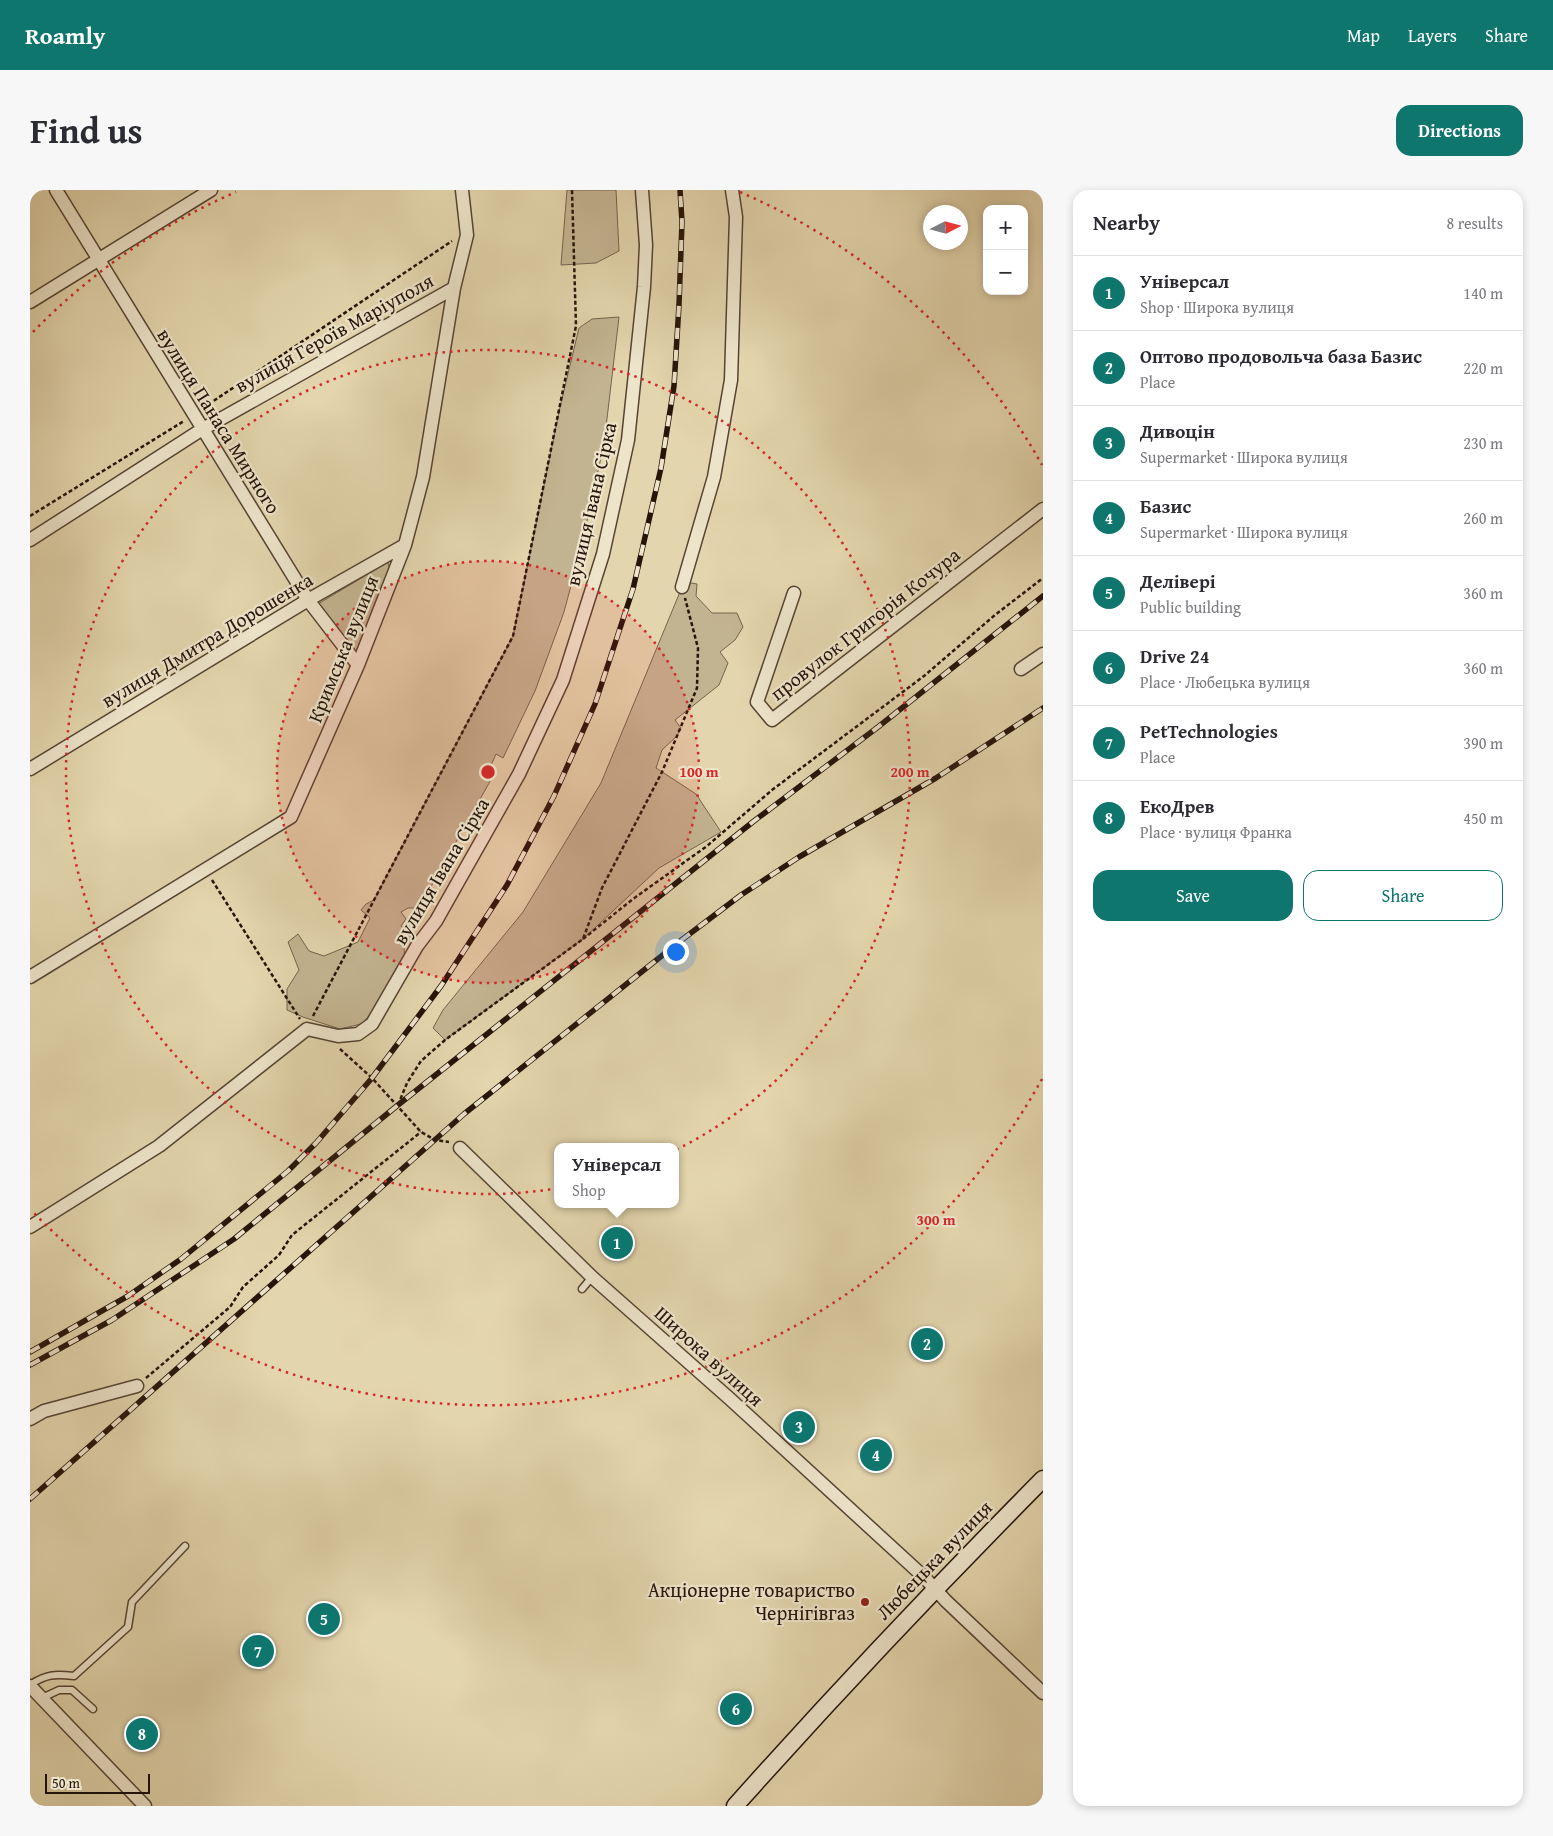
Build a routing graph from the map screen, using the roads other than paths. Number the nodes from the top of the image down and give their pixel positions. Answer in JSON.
{"nodes":[{"id":1,"x":56,"y":190,"type":"edge"},
{"id":2,"x":211,"y":190,"type":"edge"},
{"id":3,"x":462,"y":190,"type":"edge"},
{"id":4,"x":642,"y":190,"type":"edge"},
{"id":5,"x":732,"y":190,"type":"edge"},
{"id":6,"x":99,"y":260,"type":"junction"},
{"id":7,"x":454,"y":288,"type":"junction"},
{"id":8,"x":30,"y":302,"type":"edge"},
{"id":9,"x":201,"y":430,"type":"junction"},
{"id":10,"x":1043,"y":509,"type":"edge"},
{"id":11,"x":30,"y":540,"type":"edge"},
{"id":12,"x":405,"y":545,"type":"junction"},
{"id":13,"x":682,"y":587,"type":"road end"},
{"id":14,"x":794,"y":593,"type":"dead end"},
{"id":15,"x":308,"y":600,"type":"junction"},
{"id":16,"x":1043,"y":654,"type":"edge"},
{"id":17,"x":358,"y":665,"type":"junction"},
{"id":18,"x":1021,"y":669,"type":"dead end"},
{"id":19,"x":30,"y":769,"type":"edge"},
{"id":20,"x":30,"y":977,"type":"edge"},
{"id":21,"x":460,"y":1148,"type":"dead end"},
{"id":22,"x":30,"y":1227,"type":"edge"},
{"id":23,"x":592,"y":1277,"type":"junction"},
{"id":24,"x":582,"y":1289,"type":"dead end"},
{"id":25,"x":137,"y":1386,"type":"road end"},
{"id":26,"x":30,"y":1419,"type":"edge"},
{"id":27,"x":1043,"y":1479,"type":"edge"},
{"id":28,"x":185,"y":1546,"type":"dead end"},
{"id":29,"x":934,"y":1589,"type":"junction"},
{"id":30,"x":30,"y":1685,"type":"edge"},
{"id":31,"x":1043,"y":1693,"type":"edge"},
{"id":32,"x":42,"y":1698,"type":"junction"},
{"id":33,"x":93,"y":1709,"type":"dead end"},
{"id":34,"x":145,"y":1806,"type":"edge"},
{"id":35,"x":735,"y":1806,"type":"edge"}],
"edges":[{"from":1,"to":6,"type":"street","name":"вулиця Панаса Мирного"},
{"from":2,"to":6,"type":"street"},
{"from":3,"to":7,"type":"street","name":"Кримська вулиця"},
{"from":4,"to":22,"type":"street","name":"вулиця Івана Сірка"},
{"from":5,"to":13,"type":"street"},
{"from":6,"to":8,"type":"street"},
{"from":6,"to":9,"type":"street","name":"вулиця Панаса Мирного"},
{"from":7,"to":9,"type":"street","name":"вулиця Героїв Маріуполя"},
{"from":7,"to":12,"type":"street","name":"Кримська вулиця"},
{"from":9,"to":11,"type":"street","name":"вулиця Героїв Маріуполя"},
{"from":9,"to":15,"type":"street","name":"вулиця Панаса Мирного"},
{"from":10,"to":14,"type":"street","name":"провулок Григорія Кочура"},
{"from":12,"to":15,"type":"street","name":"вулиця Дмитра Дорошенка"},
{"from":12,"to":17,"type":"street","name":"Кримська вулиця"},
{"from":15,"to":17,"type":"street","name":"вулиця Панаса Мирного"},
{"from":15,"to":19,"type":"street","name":"вулиця Дмитра Дорошенка"},
{"from":16,"to":18,"type":"street"},
{"from":17,"to":20,"type":"street","name":"Кримська вулиця"},
{"from":21,"to":23,"type":"street","name":"Широка вулиця"},
{"from":23,"to":24,"type":"lane"},
{"from":23,"to":29,"type":"street","name":"Широка вулиця"},
{"from":25,"to":26,"type":"street"},
{"from":27,"to":29,"type":"main road","name":"Любецька вулиця"},
{"from":28,"to":30,"type":"lane"},
{"from":29,"to":31,"type":"street","name":"Широка вулиця"},
{"from":29,"to":35,"type":"main road","name":"Любецька вулиця"},
{"from":30,"to":32,"type":"street"},
{"from":32,"to":33,"type":"lane"},
{"from":32,"to":34,"type":"street"}]}
